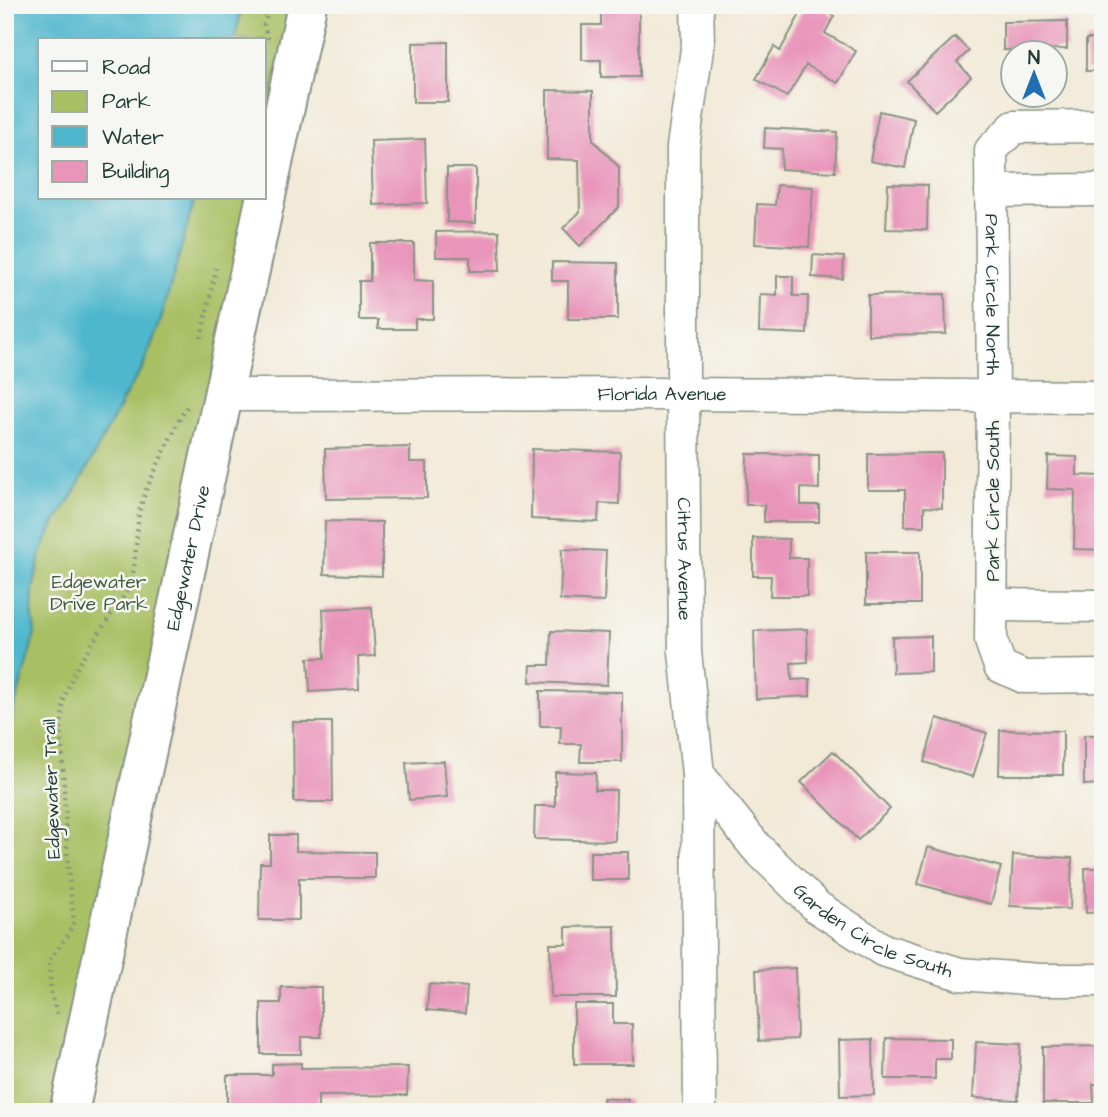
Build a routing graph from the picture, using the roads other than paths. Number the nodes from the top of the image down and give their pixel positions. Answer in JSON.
{"nodes":[{"id":1,"x":307,"y":5,"type":"edge"},
{"id":2,"x":697,"y":5,"type":"edge"},
{"id":3,"x":720,"y":5,"type":"edge"},
{"id":4,"x":698,"y":42,"type":"junction"},
{"id":5,"x":1103,"y":126,"type":"edge"},
{"id":6,"x":266,"y":165,"type":"edge"},
{"id":7,"x":1103,"y":190,"type":"edge"},
{"id":8,"x":991,"y":191,"type":"junction"},
{"id":9,"x":257,"y":200,"type":"edge"},
{"id":10,"x":683,"y":394,"type":"junction"},
{"id":11,"x":207,"y":396,"type":"junction"},
{"id":12,"x":993,"y":397,"type":"junction"},
{"id":13,"x":1103,"y":397,"type":"edge"},
{"id":14,"x":992,"y":605,"type":"junction"},
{"id":15,"x":1103,"y":607,"type":"edge"},
{"id":16,"x":1103,"y":676,"type":"edge"},
{"id":17,"x":698,"y":774,"type":"junction"},
{"id":18,"x":1103,"y":980,"type":"edge"},
{"id":19,"x":69,"y":1112,"type":"edge"},
{"id":20,"x":699,"y":1112,"type":"edge"}],
"edges":[{"from":1,"to":6,"type":"main road","name":"Edgewater Drive"},
{"from":2,"to":4,"type":"street","name":"Citrus Avenue"},
{"from":3,"to":4,"type":"street"},
{"from":4,"to":10,"type":"street","name":"Citrus Avenue"},
{"from":5,"to":8,"type":"street","name":"Park Circle North"},
{"from":7,"to":8,"type":"street","name":"Park Circle North"},
{"from":8,"to":12,"type":"street","name":"Park Circle North"},
{"from":9,"to":11,"type":"main road","name":"Edgewater Drive"},
{"from":10,"to":11,"type":"street","name":"Florida Avenue"},
{"from":10,"to":12,"type":"street","name":"Florida Avenue"},
{"from":10,"to":17,"type":"street","name":"Citrus Avenue"},
{"from":11,"to":19,"type":"main road","name":"Edgewater Drive"},
{"from":12,"to":13,"type":"street","name":"Florida Avenue"},
{"from":12,"to":14,"type":"street","name":"Park Circle South"},
{"from":14,"to":15,"type":"street","name":"Park Circle South"},
{"from":14,"to":16,"type":"street","name":"Park Circle South"},
{"from":17,"to":18,"type":"street","name":"Garden Circle South"},
{"from":17,"to":20,"type":"street","name":"Citrus Avenue"}]}
